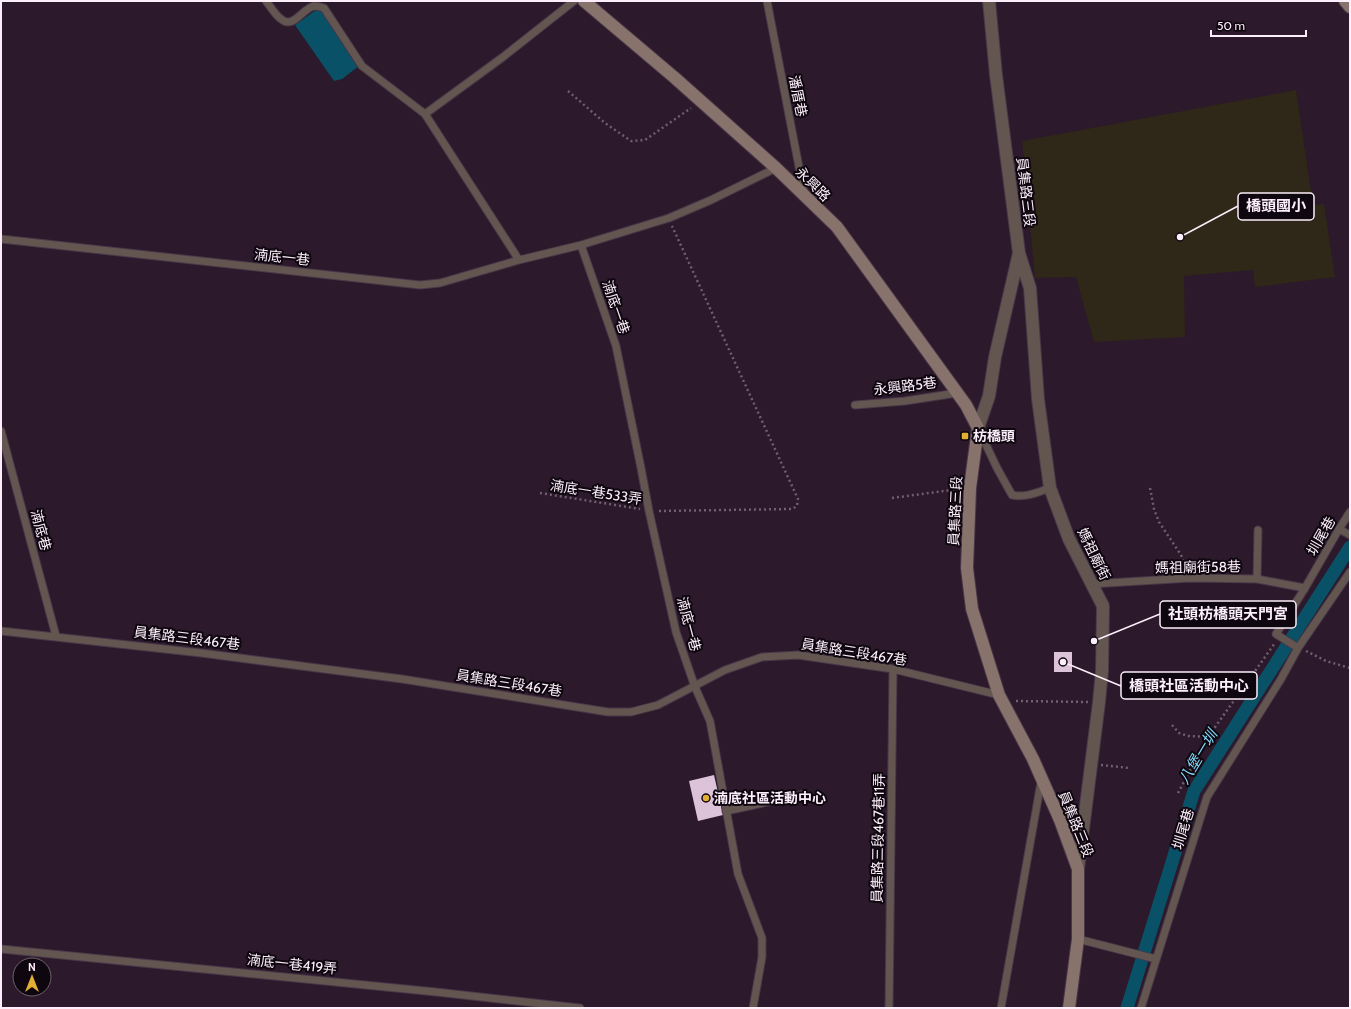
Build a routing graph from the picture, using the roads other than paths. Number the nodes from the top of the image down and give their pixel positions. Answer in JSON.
{"nodes":[{"id":1,"x":266,"y":1,"type":"edge"},
{"id":2,"x":574,"y":1,"type":"edge"},
{"id":3,"x":584,"y":1,"type":"edge"},
{"id":4,"x":767,"y":1,"type":"edge"},
{"id":5,"x":989,"y":1,"type":"edge"},
{"id":6,"x":1345,"y":1,"type":"edge"},
{"id":7,"x":1350,"y":7,"type":"edge"},
{"id":8,"x":425,"y":114,"type":"junction"},
{"id":9,"x":776,"y":168,"type":"junction"},
{"id":10,"x":804,"y":196,"type":"junction"},
{"id":11,"x":1,"y":239,"type":"edge"},
{"id":12,"x":580,"y":245,"type":"junction"},
{"id":13,"x":1019,"y":253,"type":"junction"},
{"id":14,"x":519,"y":260,"type":"junction"},
{"id":15,"x":957,"y":393,"type":"junction"},
{"id":16,"x":855,"y":405,"type":"dead end"},
{"id":17,"x":978,"y":428,"type":"junction"},
{"id":18,"x":1,"y":431,"type":"edge"},
{"id":19,"x":1050,"y":488,"type":"junction"},
{"id":20,"x":1350,"y":512,"type":"edge"},
{"id":21,"x":1339,"y":529,"type":"junction"},
{"id":22,"x":1258,"y":530,"type":"dead end"},
{"id":23,"x":1350,"y":535,"type":"edge"},
{"id":24,"x":1350,"y":572,"type":"edge"},
{"id":25,"x":1257,"y":579,"type":"junction"},
{"id":26,"x":1091,"y":584,"type":"junction"},
{"id":27,"x":1305,"y":588,"type":"junction"},
{"id":28,"x":1,"y":631,"type":"edge"},
{"id":29,"x":56,"y":636,"type":"junction"},
{"id":30,"x":1298,"y":648,"type":"junction"},
{"id":31,"x":893,"y":669,"type":"junction"},
{"id":32,"x":695,"y":687,"type":"junction"},
{"id":33,"x":999,"y":695,"type":"junction"},
{"id":34,"x":1042,"y":780,"type":"junction"},
{"id":35,"x":805,"y":794,"type":"dead end"},
{"id":36,"x":726,"y":811,"type":"junction"},
{"id":37,"x":1078,"y":869,"type":"junction"},
{"id":38,"x":1078,"y":939,"type":"junction"},
{"id":39,"x":1,"y":949,"type":"edge"},
{"id":40,"x":1156,"y":959,"type":"junction"},
{"id":41,"x":580,"y":1008,"type":"edge"},
{"id":42,"x":753,"y":1008,"type":"edge"},
{"id":43,"x":889,"y":1008,"type":"edge"},
{"id":44,"x":1001,"y":1008,"type":"edge"},
{"id":45,"x":1069,"y":1008,"type":"edge"},
{"id":46,"x":1141,"y":1008,"type":"edge"}],
"edges":[{"from":1,"to":8,"type":"lane"},
{"from":2,"to":8,"type":"lane"},
{"from":3,"to":9,"type":"street","name":"永興路"},
{"from":4,"to":10,"type":"lane","name":"潘厝巷"},
{"from":5,"to":13,"type":"street","name":"員集路三段"},
{"from":6,"to":7,"type":"street"},
{"from":8,"to":14,"type":"lane"},
{"from":9,"to":10,"type":"street","name":"永興路"},
{"from":9,"to":12,"type":"lane","name":"湳底一巷"},
{"from":10,"to":15,"type":"street","name":"永興路"},
{"from":11,"to":14,"type":"lane","name":"湳底一巷"},
{"from":12,"to":14,"type":"lane","name":"湳底一巷"},
{"from":12,"to":32,"type":"lane","name":"湳底一巷"},
{"from":13,"to":17,"type":"street","name":"員集路三段"},
{"from":13,"to":19,"type":"street","name":"媽祖廟街"},
{"from":15,"to":16,"type":"lane","name":"永興路5巷"},
{"from":15,"to":17,"type":"street","name":"永興路"},
{"from":17,"to":19,"type":"lane"},
{"from":17,"to":33,"type":"street","name":"員集路三段"},
{"from":18,"to":29,"type":"lane","name":"湳底巷"},
{"from":19,"to":26,"type":"street","name":"媽祖廟街"},
{"from":20,"to":21,"type":"lane","name":"圳尾巷"},
{"from":21,"to":23,"type":"lane"},
{"from":21,"to":27,"type":"lane","name":"圳尾巷"},
{"from":22,"to":25,"type":"lane"},
{"from":24,"to":30,"type":"lane","name":"圳尾巷"},
{"from":25,"to":26,"type":"lane","name":"媽祖廟街58巷"},
{"from":25,"to":27,"type":"lane","name":"媽祖廟街58巷"},
{"from":26,"to":37,"type":"street","name":"媽祖廟街"},
{"from":27,"to":30,"type":"lane","name":"圳尾巷"},
{"from":28,"to":29,"type":"lane","name":"員集路三段467巷"},
{"from":29,"to":32,"type":"lane","name":"員集路三段467巷"},
{"from":30,"to":40,"type":"lane","name":"圳尾巷"},
{"from":31,"to":32,"type":"lane","name":"員集路三段467巷"},
{"from":31,"to":33,"type":"lane","name":"員集路三段467巷"},
{"from":31,"to":43,"type":"lane","name":"員集路三段467巷11弄"},
{"from":32,"to":36,"type":"lane","name":"湳底一巷"},
{"from":33,"to":34,"type":"street","name":"員集路三段"},
{"from":34,"to":37,"type":"street","name":"員集路三段"},
{"from":34,"to":44,"type":"lane"},
{"from":35,"to":36,"type":"lane"},
{"from":36,"to":42,"type":"lane","name":"湳底一巷"},
{"from":37,"to":38,"type":"street","name":"員集路三段"},
{"from":38,"to":40,"type":"lane"},
{"from":38,"to":45,"type":"street","name":"員集路三段"},
{"from":39,"to":41,"type":"lane","name":"湳底一巷419弄"},
{"from":40,"to":46,"type":"lane","name":"圳尾巷"}]}
